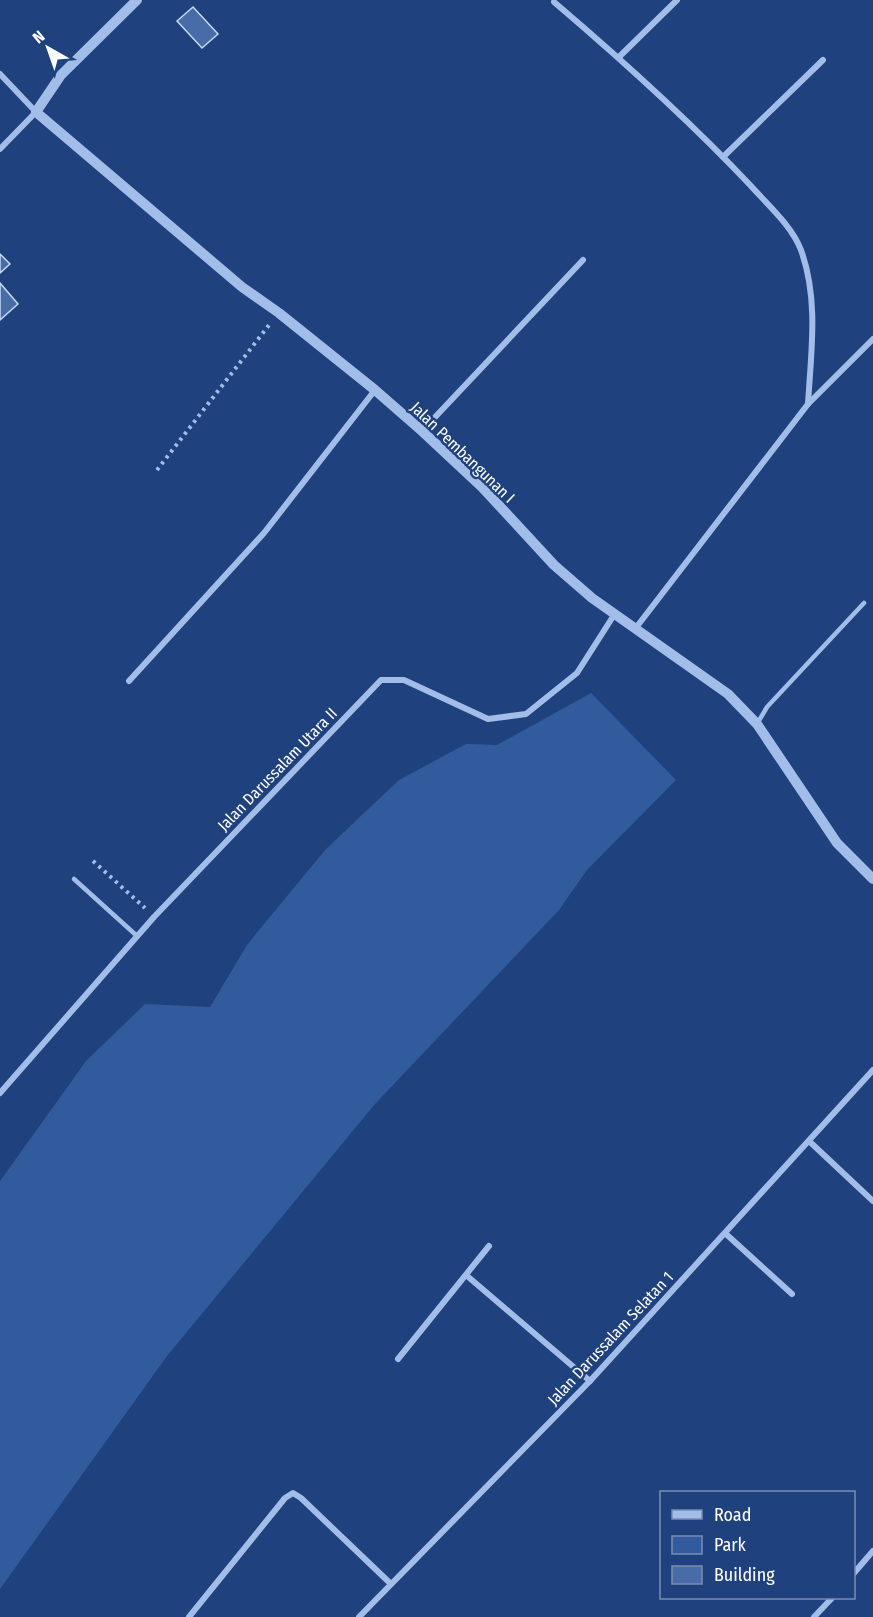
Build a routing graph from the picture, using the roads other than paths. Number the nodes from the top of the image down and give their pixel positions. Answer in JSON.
{"nodes":[{"id":1,"x":137,"y":0,"type":"edge"},
{"id":2,"x":677,"y":0,"type":"edge"},
{"id":3,"x":554,"y":2,"type":"dead end"},
{"id":4,"x":619,"y":57,"type":"junction"},
{"id":5,"x":823,"y":60,"type":"dead end"},
{"id":6,"x":0,"y":74,"type":"edge"},
{"id":7,"x":36,"y":112,"type":"junction"},
{"id":8,"x":0,"y":149,"type":"edge"},
{"id":9,"x":723,"y":157,"type":"junction"},
{"id":10,"x":583,"y":260,"type":"dead end"},
{"id":11,"x":873,"y":339,"type":"edge"},
{"id":12,"x":375,"y":390,"type":"junction"},
{"id":13,"x":808,"y":404,"type":"junction"},
{"id":14,"x":422,"y":431,"type":"junction"},
{"id":15,"x":864,"y":603,"type":"dead end"},
{"id":16,"x":614,"y":615,"type":"junction"},
{"id":17,"x":635,"y":629,"type":"junction"},
{"id":18,"x":129,"y":681,"type":"dead end"},
{"id":19,"x":757,"y":724,"type":"junction"},
{"id":20,"x":872,"y":877,"type":"edge"},
{"id":21,"x":74,"y":879,"type":"dead end"},
{"id":22,"x":136,"y":936,"type":"junction"},
{"id":23,"x":873,"y":1070,"type":"edge"},
{"id":24,"x":0,"y":1093,"type":"edge"},
{"id":25,"x":809,"y":1141,"type":"junction"},
{"id":26,"x":873,"y":1201,"type":"edge"},
{"id":27,"x":726,"y":1234,"type":"junction"},
{"id":28,"x":489,"y":1246,"type":"dead end"},
{"id":29,"x":466,"y":1275,"type":"junction"},
{"id":30,"x":792,"y":1294,"type":"dead end"},
{"id":31,"x":398,"y":1359,"type":"dead end"},
{"id":32,"x":590,"y":1381,"type":"junction"},
{"id":33,"x":873,"y":1551,"type":"edge"},
{"id":34,"x":855,"y":1572,"type":"edge"},
{"id":35,"x":391,"y":1584,"type":"junction"},
{"id":36,"x":831,"y":1599,"type":"edge"},
{"id":37,"x":189,"y":1617,"type":"edge"},
{"id":38,"x":359,"y":1617,"type":"edge"},
{"id":39,"x":814,"y":1617,"type":"edge"}],
"edges":[{"from":1,"to":7,"type":"street"},
{"from":2,"to":4,"type":"street"},
{"from":3,"to":4,"type":"street"},
{"from":4,"to":9,"type":"street"},
{"from":5,"to":9,"type":"street"},
{"from":6,"to":7,"type":"street"},
{"from":7,"to":8,"type":"street"},
{"from":7,"to":12,"type":"street","name":"Jalan Pembangunan I"},
{"from":9,"to":13,"type":"street"},
{"from":10,"to":14,"type":"street"},
{"from":11,"to":13,"type":"street"},
{"from":12,"to":14,"type":"street","name":"Jalan Pembangunan I"},
{"from":12,"to":18,"type":"street"},
{"from":13,"to":17,"type":"street"},
{"from":14,"to":16,"type":"street","name":"Jalan Pembangunan I"},
{"from":15,"to":19,"type":"lane"},
{"from":16,"to":17,"type":"street","name":"Jalan Pembangunan I"},
{"from":16,"to":22,"type":"street","name":"Jalan Darussalam Utara II"},
{"from":17,"to":19,"type":"street","name":"Jalan Pembangunan I"},
{"from":19,"to":20,"type":"street","name":"Jalan Pembangunan I"},
{"from":21,"to":22,"type":"lane"},
{"from":22,"to":24,"type":"street","name":"Jalan Darussalam Utara II"},
{"from":23,"to":25,"type":"street","name":"Jalan Darussalam Selatan 1"},
{"from":25,"to":26,"type":"street"},
{"from":25,"to":27,"type":"street","name":"Jalan Darussalam Selatan 1"},
{"from":27,"to":30,"type":"street"},
{"from":27,"to":32,"type":"street","name":"Jalan Darussalam Selatan 1"},
{"from":28,"to":29,"type":"street"},
{"from":29,"to":31,"type":"street"},
{"from":29,"to":32,"type":"street"},
{"from":32,"to":35,"type":"street","name":"Jalan Darussalam Selatan 1"},
{"from":33,"to":34,"type":"street"},
{"from":35,"to":37,"type":"street"},
{"from":35,"to":38,"type":"street","name":"Jalan Darussalam Selatan 1"},
{"from":36,"to":39,"type":"street"}]}
